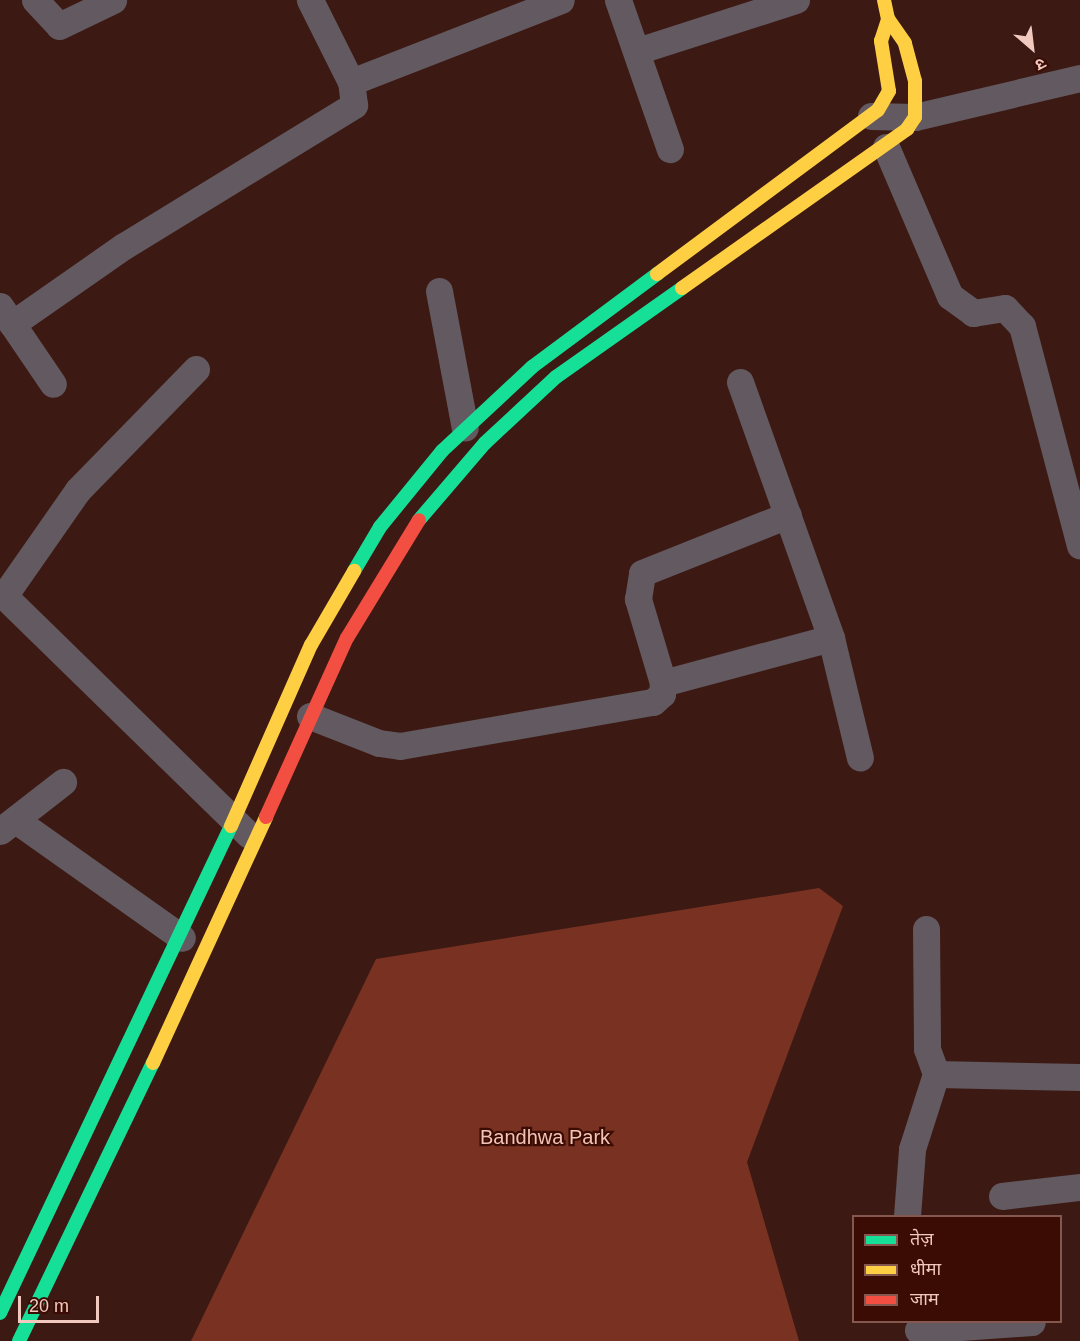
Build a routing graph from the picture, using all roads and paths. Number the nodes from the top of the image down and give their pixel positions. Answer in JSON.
{"nodes":[{"id":1,"x":35,"y":0,"type":"edge"},
{"id":2,"x":113,"y":0,"type":"edge"},
{"id":3,"x":561,"y":0,"type":"edge"},
{"id":4,"x":618,"y":0,"type":"edge"},
{"id":5,"x":796,"y":0,"type":"edge"},
{"id":6,"x":884,"y":0,"type":"edge"},
{"id":7,"x":312,"y":1,"type":"edge"},
{"id":8,"x":888,"y":19,"type":"junction"},
{"id":9,"x":637,"y":51,"type":"junction"},
{"id":10,"x":1080,"y":78,"type":"edge"},
{"id":11,"x":351,"y":82,"type":"junction"},
{"id":12,"x":872,"y":116,"type":"junction"},
{"id":13,"x":915,"y":117,"type":"junction"},
{"id":14,"x":886,"y":147,"type":"junction"},
{"id":15,"x":670,"y":149,"type":"dead end"},
{"id":16,"x":439,"y":291,"type":"dead end"},
{"id":17,"x":6,"y":315,"type":"edge"},
{"id":18,"x":196,"y":369,"type":"dead end"},
{"id":19,"x":740,"y":382,"type":"dead end"},
{"id":20,"x":53,"y":384,"type":"dead end"},
{"id":21,"x":465,"y":428,"type":"junction"},
{"id":22,"x":788,"y":515,"type":"junction"},
{"id":23,"x":1080,"y":545,"type":"edge"},
{"id":24,"x":4,"y":602,"type":"edge"},
{"id":25,"x":831,"y":639,"type":"junction"},
{"id":26,"x":663,"y":683,"type":"junction"},
{"id":27,"x":310,"y":716,"type":"junction"},
{"id":28,"x":860,"y":758,"type":"dead end"},
{"id":29,"x":63,"y":782,"type":"dead end"},
{"id":30,"x":232,"y":822,"type":"junction"},
{"id":31,"x":8,"y":826,"type":"edge"},
{"id":32,"x":256,"y":840,"type":"junction"},
{"id":33,"x":926,"y":929,"type":"dead end"},
{"id":34,"x":182,"y":938,"type":"junction"},
{"id":35,"x":936,"y":1074,"type":"junction"},
{"id":36,"x":1080,"y":1077,"type":"edge"},
{"id":37,"x":1080,"y":1187,"type":"edge"},
{"id":38,"x":1002,"y":1196,"type":"dead end"},
{"id":39,"x":907,"y":1215,"type":"edge"},
{"id":40,"x":0,"y":1313,"type":"edge"},
{"id":41,"x":1019,"y":1323,"type":"edge"},
{"id":42,"x":918,"y":1331,"type":"edge"},
{"id":43,"x":19,"y":1341,"type":"edge"}],
"edges":[{"from":1,"to":2,"type":"street"},
{"from":3,"to":11,"type":"street"},
{"from":4,"to":9,"type":"street"},
{"from":5,"to":9,"type":"street"},
{"from":6,"to":8,"type":"street"},
{"from":7,"to":11,"type":"street"},
{"from":8,"to":12,"type":"street"},
{"from":8,"to":13,"type":"street"},
{"from":9,"to":15,"type":"street"},
{"from":10,"to":13,"type":"street"},
{"from":11,"to":17,"type":"street"},
{"from":12,"to":13,"type":"street"},
{"from":12,"to":21,"type":"street"},
{"from":13,"to":14,"type":"street"},
{"from":14,"to":23,"type":"street"},
{"from":14,"to":27,"type":"street"},
{"from":16,"to":21,"type":"street"},
{"from":17,"to":20,"type":"street"},
{"from":18,"to":24,"type":"street"},
{"from":19,"to":22,"type":"street"},
{"from":21,"to":30,"type":"street"},
{"from":22,"to":25,"type":"street"},
{"from":22,"to":26,"type":"street"},
{"from":24,"to":30,"type":"street"},
{"from":25,"to":26,"type":"street"},
{"from":25,"to":28,"type":"street"},
{"from":26,"to":27,"type":"street"},
{"from":27,"to":32,"type":"street"},
{"from":29,"to":31,"type":"street"},
{"from":30,"to":32,"type":"street"},
{"from":30,"to":34,"type":"street"},
{"from":31,"to":34,"type":"street"},
{"from":32,"to":43,"type":"street"},
{"from":33,"to":35,"type":"street"},
{"from":34,"to":40,"type":"street"},
{"from":35,"to":36,"type":"street"},
{"from":35,"to":39,"type":"street"},
{"from":37,"to":38,"type":"street"},
{"from":41,"to":42,"type":"street"}]}
